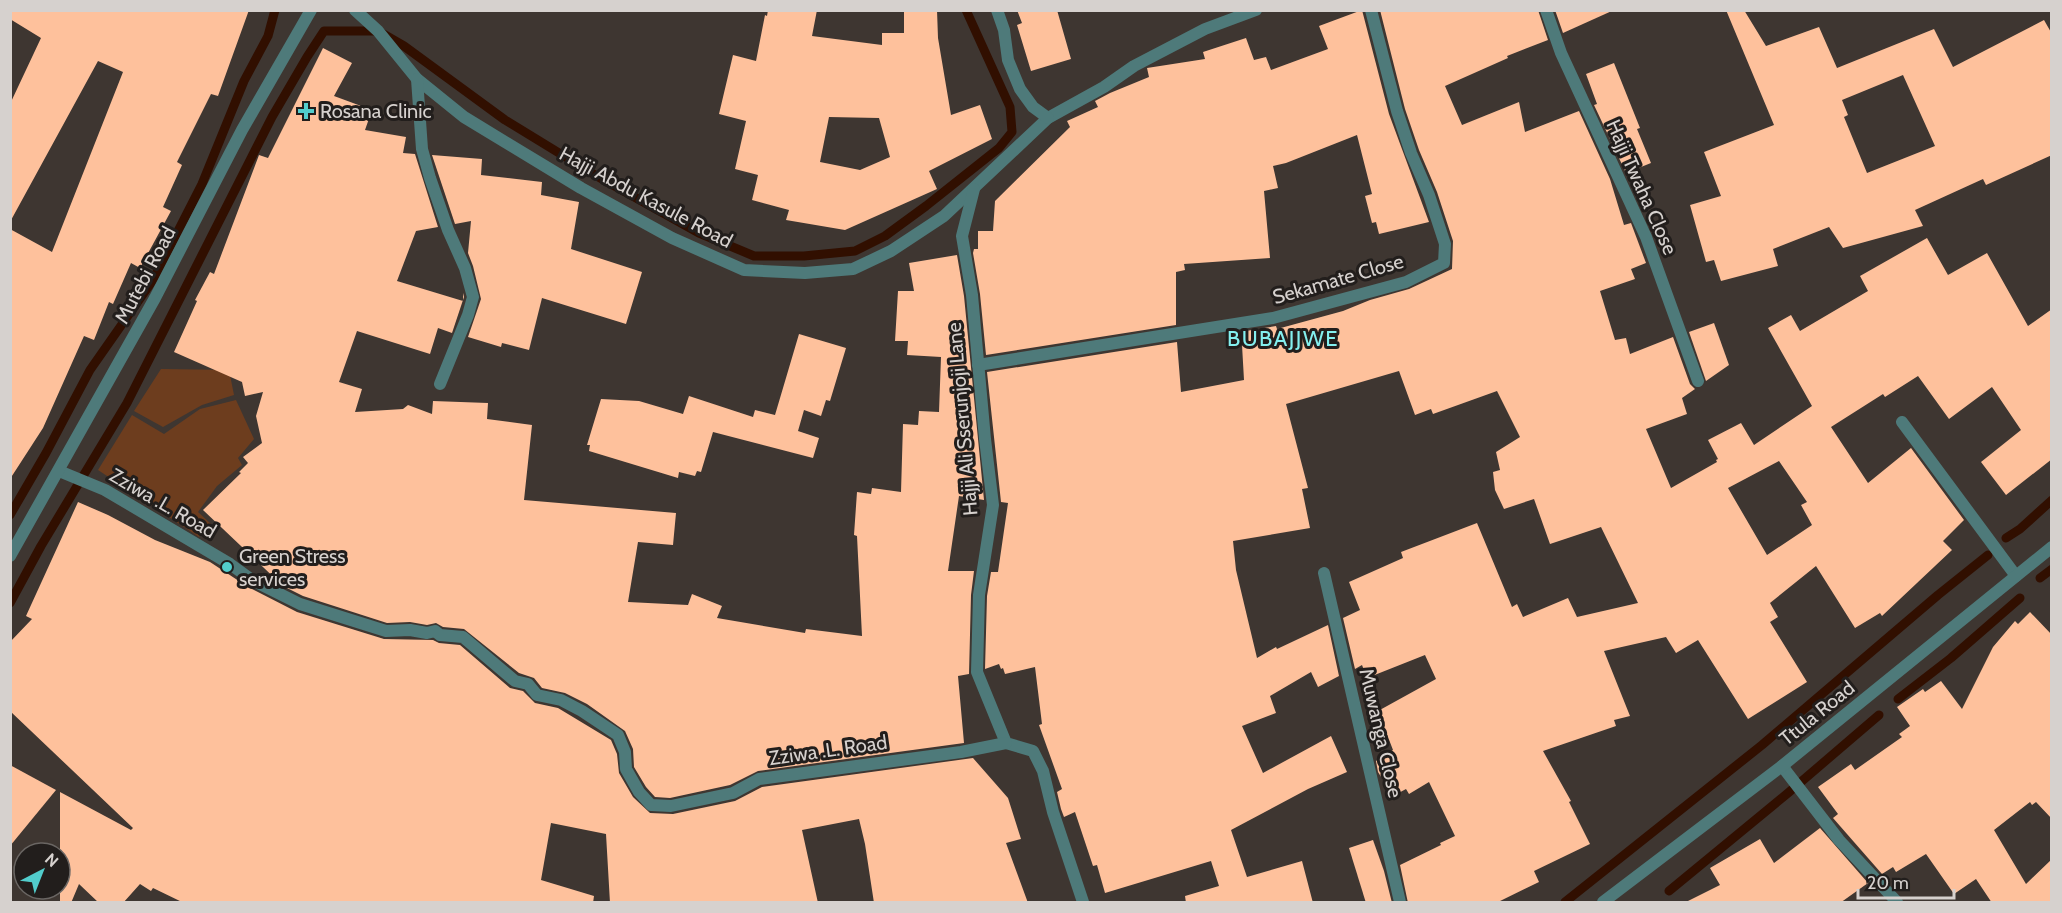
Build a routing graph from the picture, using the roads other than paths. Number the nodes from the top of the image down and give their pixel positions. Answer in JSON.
{"nodes":[{"id":1,"x":311,"y":10,"type":"edge"},
{"id":2,"x":355,"y":10,"type":"edge"},
{"id":3,"x":997,"y":10,"type":"edge"},
{"id":4,"x":1256,"y":10,"type":"edge"},
{"id":5,"x":1371,"y":10,"type":"edge"},
{"id":6,"x":1546,"y":10,"type":"edge"},
{"id":7,"x":417,"y":79,"type":"junction"},
{"id":8,"x":1048,"y":118,"type":"junction"},
{"id":9,"x":974,"y":188,"type":"junction"},
{"id":10,"x":978,"y":365,"type":"junction"},
{"id":11,"x":1698,"y":381,"type":"dead end"},
{"id":12,"x":440,"y":384,"type":"dead end"},
{"id":13,"x":1902,"y":422,"type":"dead end"},
{"id":14,"x":60,"y":471,"type":"junction"},
{"id":15,"x":2052,"y":547,"type":"edge"},
{"id":16,"x":10,"y":556,"type":"edge"},
{"id":17,"x":1324,"y":573,"type":"dead end"},
{"id":18,"x":2016,"y":576,"type":"junction"},
{"id":19,"x":1006,"y":743,"type":"junction"},
{"id":20,"x":1782,"y":766,"type":"junction"},
{"id":21,"x":1083,"y":903,"type":"edge"},
{"id":22,"x":1400,"y":903,"type":"edge"},
{"id":23,"x":1603,"y":903,"type":"edge"},
{"id":24,"x":1897,"y":903,"type":"edge"}],
"edges":[{"from":1,"to":14,"type":"street","name":"Mutebi Road"},
{"from":2,"to":7,"type":"street","name":"Hajji Abdu Kasule Road"},
{"from":3,"to":8,"type":"street"},
{"from":4,"to":8,"type":"street","name":"Hajji Abdu Kasule Road"},
{"from":5,"to":10,"type":"street","name":"Sekamate Close"},
{"from":6,"to":11,"type":"street","name":"Hajji Twaha Close"},
{"from":7,"to":9,"type":"street","name":"Hajji Abdu Kasule Road"},
{"from":7,"to":12,"type":"street"},
{"from":8,"to":9,"type":"street","name":"Hajji Abdu Kasule Road"},
{"from":9,"to":10,"type":"street","name":"Hajji Ali Sserunjoji Lane"},
{"from":10,"to":19,"type":"street","name":"Hajji Ali Sserunjoji Lane"},
{"from":13,"to":18,"type":"street"},
{"from":14,"to":16,"type":"street","name":"Mutebi Road"},
{"from":14,"to":19,"type":"street","name":"Zziwa .L. Road"},
{"from":15,"to":18,"type":"street","name":"Ttula Road"},
{"from":17,"to":22,"type":"street","name":"Muwanga Close"},
{"from":18,"to":20,"type":"street","name":"Ttula Road"},
{"from":19,"to":21,"type":"street"},
{"from":20,"to":23,"type":"street","name":"Ttula Road"},
{"from":20,"to":24,"type":"street"}]}
